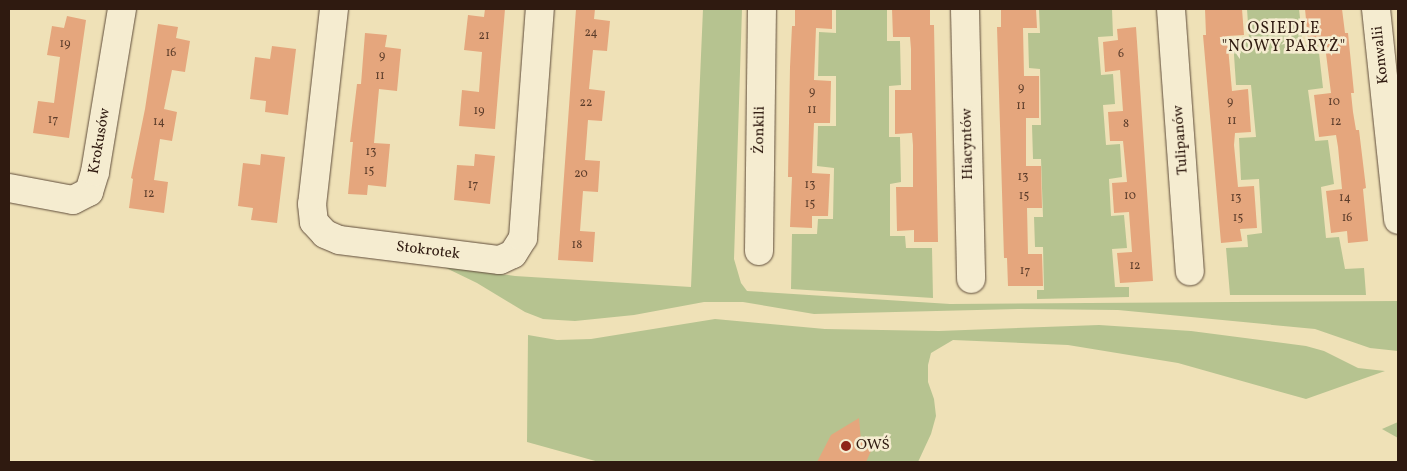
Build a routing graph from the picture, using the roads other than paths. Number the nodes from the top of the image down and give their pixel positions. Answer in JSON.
{"nodes":[{"id":1,"x":122,"y":9,"type":"edge"},
{"id":2,"x":334,"y":9,"type":"edge"},
{"id":3,"x":540,"y":9,"type":"edge"},
{"id":4,"x":762,"y":9,"type":"edge"},
{"id":5,"x":965,"y":9,"type":"edge"},
{"id":6,"x":1171,"y":9,"type":"edge"},
{"id":7,"x":1376,"y":9,"type":"edge"},
{"id":8,"x":9,"y":188,"type":"edge"},
{"id":9,"x":1398,"y":220,"type":"edge"},
{"id":10,"x":759,"y":251,"type":"dead end"},
{"id":11,"x":1190,"y":271,"type":"dead end"},
{"id":12,"x":971,"y":279,"type":"dead end"}],
"edges":[{"from":1,"to":8,"type":"street","name":"Krokusów"},
{"from":2,"to":3,"type":"street","name":"Stokrotek"},
{"from":4,"to":10,"type":"street","name":"Żonkili"},
{"from":5,"to":12,"type":"street","name":"Hiacyntów"},
{"from":6,"to":11,"type":"street","name":"Tulipanów"},
{"from":7,"to":9,"type":"street","name":"Konwalii"}]}
